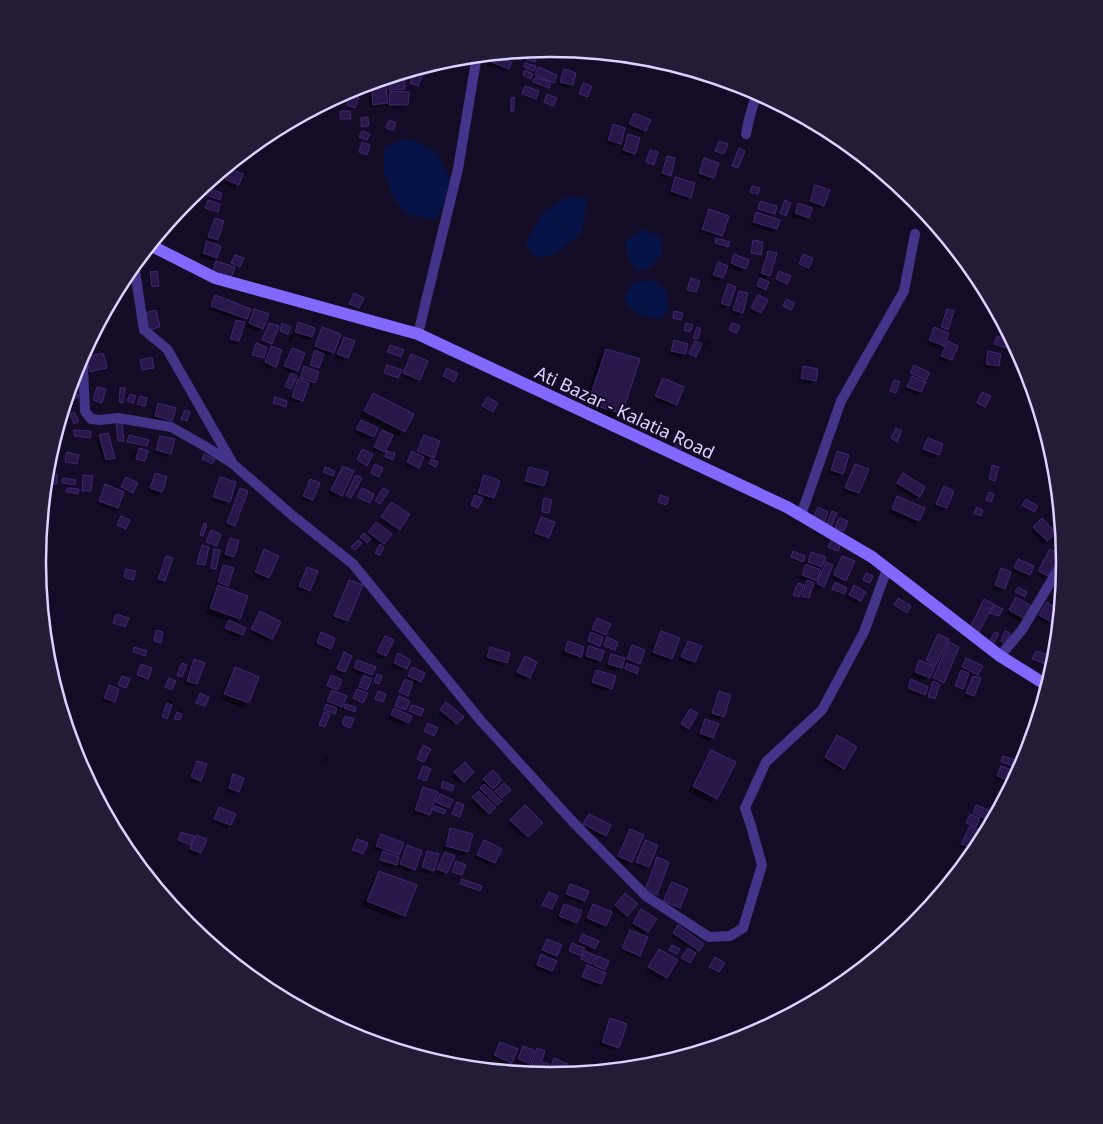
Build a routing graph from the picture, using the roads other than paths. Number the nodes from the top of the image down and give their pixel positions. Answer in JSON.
{"nodes":[{"id":1,"x":476,"y":63,"type":"edge"},
{"id":2,"x":755,"y":100,"type":"edge"},
{"id":3,"x":746,"y":134,"type":"dead end"},
{"id":4,"x":915,"y":234,"type":"dead end"},
{"id":5,"x":156,"y":248,"type":"edge"},
{"id":6,"x":136,"y":275,"type":"edge"},
{"id":7,"x":418,"y":334,"type":"junction"},
{"id":8,"x":83,"y":374,"type":"edge"},
{"id":9,"x":232,"y":464,"type":"junction"},
{"id":10,"x":801,"y":515,"type":"junction"},
{"id":11,"x":886,"y":569,"type":"junction"},
{"id":12,"x":1057,"y":572,"type":"edge"},
{"id":13,"x":1000,"y":656,"type":"junction"},
{"id":14,"x":1042,"y":682,"type":"edge"}],
"edges":[{"from":1,"to":7,"type":"street"},
{"from":2,"to":3,"type":"street"},
{"from":4,"to":10,"type":"street"},
{"from":5,"to":7,"type":"main road","name":"Ati Bazar - Kalatia Road"},
{"from":6,"to":9,"type":"street"},
{"from":7,"to":10,"type":"main road","name":"Ati Bazar - Kalatia Road"},
{"from":8,"to":9,"type":"street"},
{"from":9,"to":11,"type":"street"},
{"from":10,"to":11,"type":"main road","name":"Ati Bazar - Kalatia Road"},
{"from":11,"to":13,"type":"main road","name":"Ati Bazar - Kalatia Road"},
{"from":12,"to":13,"type":"street"},
{"from":13,"to":14,"type":"main road","name":"Ati Bazar - Kalatia Road"}]}
